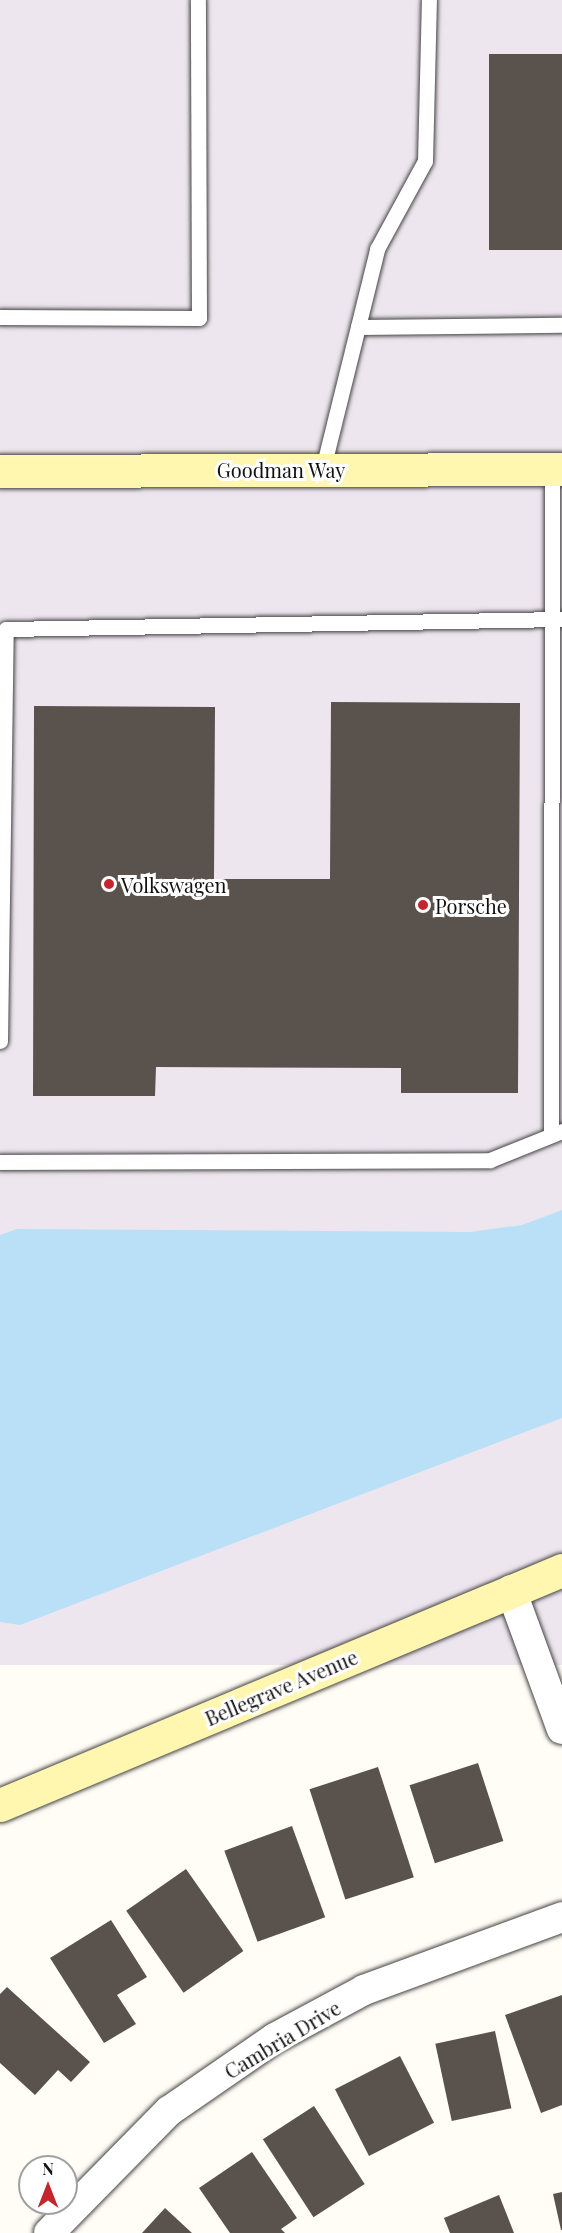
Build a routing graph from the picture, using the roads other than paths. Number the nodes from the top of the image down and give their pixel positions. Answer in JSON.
{"nodes":[{"id":1,"x":198,"y":0,"type":"edge"},
{"id":2,"x":429,"y":0,"type":"edge"},
{"id":3,"x":0,"y":316,"type":"edge"},
{"id":4,"x":562,"y":325,"type":"edge"},
{"id":5,"x":358,"y":327,"type":"junction"},
{"id":6,"x":323,"y":468,"type":"junction"},
{"id":7,"x":557,"y":469,"type":"edge"},
{"id":8,"x":0,"y":471,"type":"edge"},
{"id":9,"x":557,"y":620,"type":"edge"},
{"id":10,"x":0,"y":1041,"type":"edge"},
{"id":11,"x":557,"y":1133,"type":"edge"},
{"id":12,"x":0,"y":1162,"type":"edge"},
{"id":13,"x":562,"y":1570,"type":"edge"},
{"id":14,"x":510,"y":1590,"type":"junction"},
{"id":15,"x":562,"y":1729,"type":"edge"},
{"id":16,"x":0,"y":1805,"type":"edge"},
{"id":17,"x":562,"y":1917,"type":"edge"},
{"id":18,"x":49,"y":2233,"type":"edge"}],
"edges":[{"from":1,"to":3,"type":"lane"},
{"from":2,"to":5,"type":"lane"},
{"from":4,"to":5,"type":"lane"},
{"from":5,"to":6,"type":"lane"},
{"from":6,"to":7,"type":"main road","name":"Goodman Way"},
{"from":6,"to":8,"type":"main road","name":"Goodman Way"},
{"from":7,"to":9,"type":"lane"},
{"from":9,"to":10,"type":"lane"},
{"from":9,"to":11,"type":"lane"},
{"from":11,"to":12,"type":"lane"},
{"from":13,"to":14,"type":"main road","name":"Bellegrave Avenue"},
{"from":14,"to":15,"type":"street"},
{"from":14,"to":16,"type":"main road","name":"Bellegrave Avenue"},
{"from":17,"to":18,"type":"street","name":"Cambria Drive"}]}
